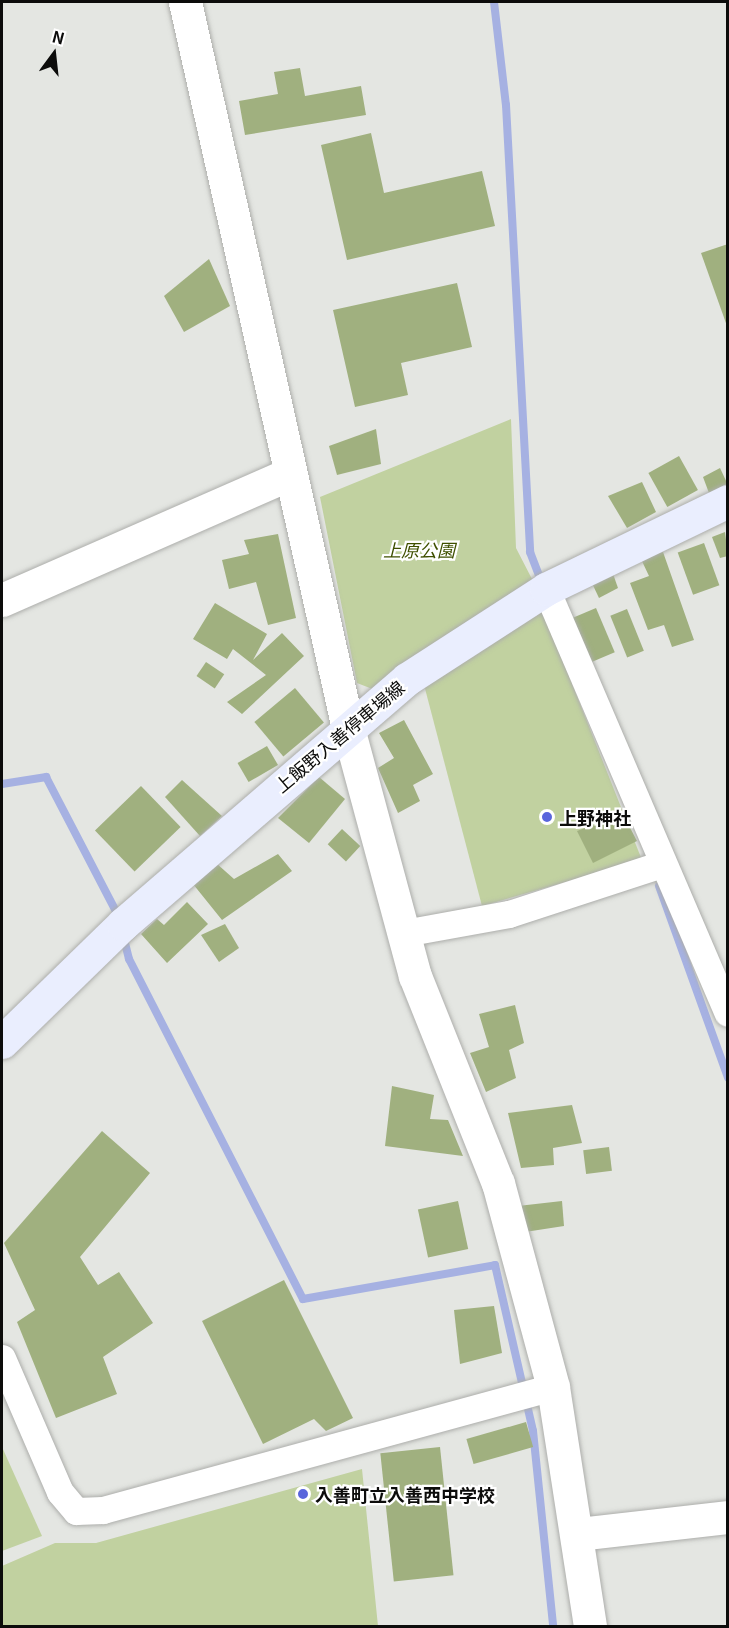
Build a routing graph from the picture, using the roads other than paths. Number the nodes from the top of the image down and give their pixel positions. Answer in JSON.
{"nodes":[{"id":1,"x":185,"y":2,"type":"edge"},
{"id":2,"x":290,"y":474,"type":"junction"},
{"id":3,"x":728,"y":501,"type":"edge"},
{"id":4,"x":546,"y":589,"type":"junction"},
{"id":5,"x":2,"y":600,"type":"edge"},
{"id":6,"x":348,"y":728,"type":"junction"},
{"id":7,"x":663,"y":864,"type":"junction"},
{"id":8,"x":404,"y":933,"type":"junction"},
{"id":9,"x":728,"y":1012,"type":"edge"},
{"id":10,"x":2,"y":1042,"type":"edge"},
{"id":11,"x":2,"y":1358,"type":"edge"},
{"id":12,"x":553,"y":1387,"type":"junction"},
{"id":13,"x":728,"y":1517,"type":"edge"},
{"id":14,"x":578,"y":1534,"type":"junction"},
{"id":15,"x":590,"y":1626,"type":"edge"}],
"edges":[{"from":1,"to":2,"type":"street"},
{"from":2,"to":5,"type":"street"},
{"from":2,"to":6,"type":"street"},
{"from":3,"to":4,"type":"main road","name":"上飯野入善停車場線"},
{"from":4,"to":6,"type":"main road","name":"上飯野入善停車場線"},
{"from":4,"to":7,"type":"street"},
{"from":6,"to":8,"type":"street"},
{"from":6,"to":10,"type":"main road","name":"上飯野入善停車場線"},
{"from":7,"to":8,"type":"street"},
{"from":7,"to":9,"type":"street"},
{"from":8,"to":12,"type":"street"},
{"from":11,"to":12,"type":"street"},
{"from":12,"to":14,"type":"street"},
{"from":13,"to":14,"type":"street"},
{"from":14,"to":15,"type":"street"}]}
